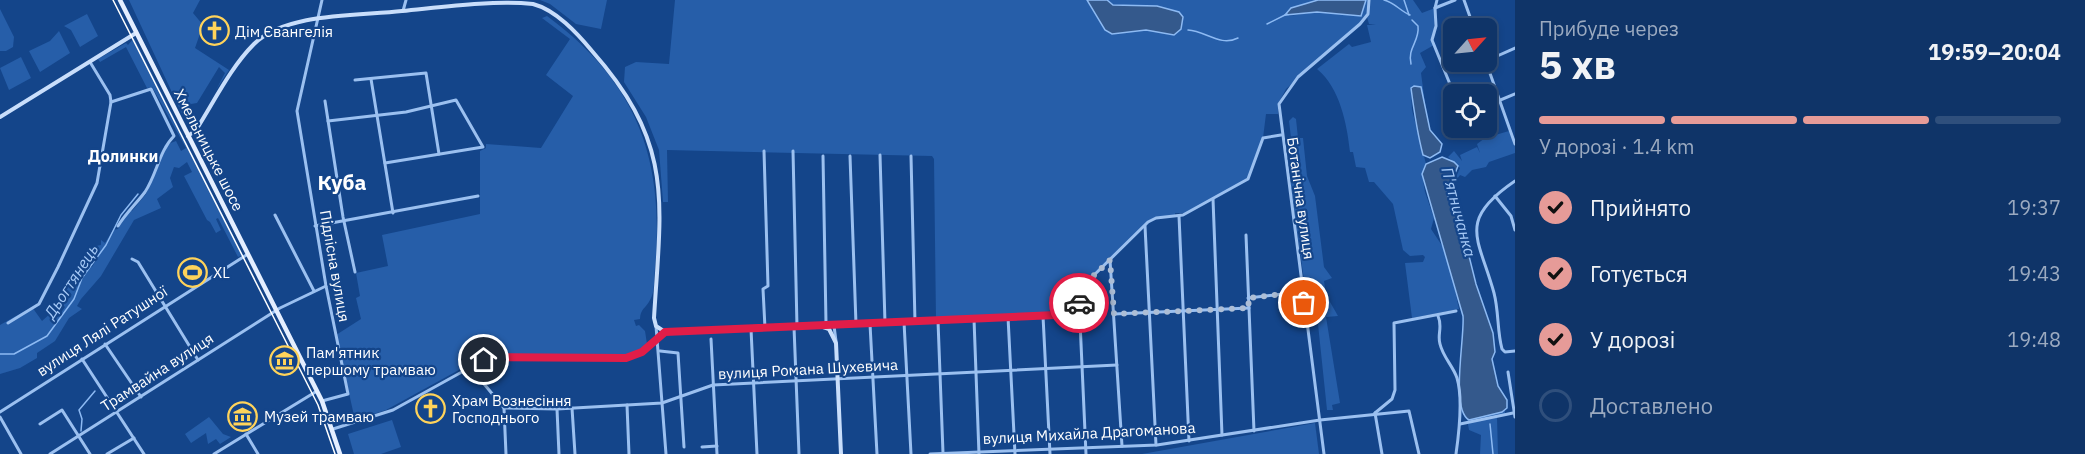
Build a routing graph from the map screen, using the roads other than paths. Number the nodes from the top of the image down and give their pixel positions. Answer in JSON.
{"nodes":[{"id":1,"x":120,"y":0,"type":"edge"},
{"id":2,"x":322,"y":0,"type":"edge"},
{"id":3,"x":406,"y":0,"type":"edge"},
{"id":4,"x":1369,"y":0,"type":"edge"},
{"id":5,"x":1437,"y":0,"type":"edge"},
{"id":6,"x":1455,"y":0,"type":"edge"},
{"id":7,"x":1464,"y":0,"type":"edge"},
{"id":8,"x":1435,"y":8,"type":"junction"},
{"id":9,"x":403,"y":11,"type":"junction"},
{"id":10,"x":1470,"y":18,"type":"edge"},
{"id":11,"x":319,"y":19,"type":"junction"},
{"id":12,"x":136,"y":33,"type":"junction"},
{"id":13,"x":1515,"y":48,"type":"edge"},
{"id":14,"x":1497,"y":56,"type":"edge"},
{"id":15,"x":90,"y":62,"type":"junction"},
{"id":16,"x":1490,"y":72,"type":"edge"},
{"id":17,"x":371,"y":79,"type":"junction"},
{"id":18,"x":356,"y":81,"type":"dead end"},
{"id":19,"x":1450,"y":84,"type":"edge"},
{"id":20,"x":1515,"y":94,"type":"edge"},
{"id":21,"x":1501,"y":100,"type":"junction"},
{"id":22,"x":326,"y":101,"type":"dead end"},
{"id":23,"x":111,"y":102,"type":"junction"},
{"id":24,"x":1497,"y":102,"type":"edge"},
{"id":25,"x":432,"y":108,"type":"junction"},
{"id":26,"x":377,"y":116,"type":"junction"},
{"id":27,"x":0,"y":117,"type":"edge"},
{"id":28,"x":328,"y":121,"type":"junction"},
{"id":29,"x":1281,"y":135,"type":"junction"},
{"id":30,"x":188,"y":136,"type":"junction"},
{"id":31,"x":1515,"y":144,"type":"edge"},
{"id":32,"x":764,"y":151,"type":"dead end"},
{"id":33,"x":793,"y":151,"type":"dead end"},
{"id":34,"x":439,"y":154,"type":"junction"},
{"id":35,"x":880,"y":155,"type":"dead end"},
{"id":36,"x":823,"y":156,"type":"dead end"},
{"id":37,"x":850,"y":156,"type":"dead end"},
{"id":38,"x":911,"y":156,"type":"dead end"},
{"id":39,"x":385,"y":163,"type":"junction"},
{"id":40,"x":1515,"y":181,"type":"edge"},
{"id":41,"x":1494,"y":195,"type":"junction"},
{"id":42,"x":478,"y":196,"type":"dead end"},
{"id":43,"x":1213,"y":199,"type":"junction"},
{"id":44,"x":393,"y":213,"type":"junction"},
{"id":45,"x":275,"y":215,"type":"dead end"},
{"id":46,"x":1179,"y":216,"type":"junction"},
{"id":47,"x":345,"y":222,"type":"junction"},
{"id":48,"x":118,"y":226,"type":"dead end"},
{"id":49,"x":315,"y":226,"type":"junction"},
{"id":50,"x":1144,"y":226,"type":"junction"},
{"id":51,"x":1515,"y":230,"type":"edge"},
{"id":52,"x":1246,"y":235,"type":"dead end"},
{"id":53,"x":248,"y":254,"type":"junction"},
{"id":54,"x":132,"y":259,"type":"dead end"},
{"id":55,"x":1110,"y":260,"type":"junction"},
{"id":56,"x":356,"y":272,"type":"dead end"},
{"id":57,"x":326,"y":286,"type":"junction"},
{"id":58,"x":314,"y":291,"type":"junction"},
{"id":59,"x":1302,"y":292,"type":"junction"},
{"id":60,"x":1248,"y":298,"type":"junction"},
{"id":61,"x":163,"y":306,"type":"junction"},
{"id":62,"x":1249,"y":308,"type":"junction"},
{"id":63,"x":1217,"y":309,"type":"junction"},
{"id":64,"x":276,"y":310,"type":"junction"},
{"id":65,"x":1184,"y":310,"type":"junction"},
{"id":66,"x":1456,"y":311,"type":"dead end"},
{"id":67,"x":1150,"y":313,"type":"junction"},
{"id":68,"x":1079,"y":314,"type":"junction"},
{"id":69,"x":1114,"y":314,"type":"junction"},
{"id":70,"x":1043,"y":316,"type":"junction"},
{"id":71,"x":1438,"y":316,"type":"junction"},
{"id":72,"x":1008,"y":317,"type":"junction"},
{"id":73,"x":974,"y":319,"type":"junction"},
{"id":74,"x":938,"y":321,"type":"junction"},
{"id":75,"x":904,"y":322,"type":"junction"},
{"id":76,"x":915,"y":322,"type":"junction"},
{"id":77,"x":8,"y":323,"type":"dead end"},
{"id":78,"x":885,"y":323,"type":"junction"},
{"id":79,"x":856,"y":324,"type":"junction"},
{"id":80,"x":870,"y":324,"type":"junction"},
{"id":81,"x":823,"y":325,"type":"junction"},
{"id":82,"x":837,"y":325,"type":"junction"},
{"id":83,"x":656,"y":326,"type":"junction"},
{"id":84,"x":795,"y":327,"type":"junction"},
{"id":85,"x":765,"y":328,"type":"junction"},
{"id":86,"x":751,"y":329,"type":"junction"},
{"id":87,"x":665,"y":332,"type":"junction"},
{"id":88,"x":711,"y":339,"type":"dead end"},
{"id":89,"x":656,"y":340,"type":"junction"},
{"id":90,"x":836,"y":343,"type":"junction"},
{"id":91,"x":105,"y":344,"type":"junction"},
{"id":92,"x":660,"y":351,"type":"junction"},
{"id":93,"x":1515,"y":351,"type":"edge"},
{"id":94,"x":82,"y":359,"type":"junction"},
{"id":95,"x":198,"y":360,"type":"junction"},
{"id":96,"x":1117,"y":365,"type":"junction"},
{"id":97,"x":470,"y":367,"type":"junction"},
{"id":98,"x":1082,"y":367,"type":"junction"},
{"id":99,"x":1045,"y":369,"type":"junction"},
{"id":100,"x":1010,"y":370,"type":"junction"},
{"id":101,"x":975,"y":372,"type":"junction"},
{"id":102,"x":1508,"y":372,"type":"dead end"},
{"id":103,"x":940,"y":374,"type":"junction"},
{"id":104,"x":907,"y":376,"type":"junction"},
{"id":105,"x":874,"y":377,"type":"junction"},
{"id":106,"x":838,"y":379,"type":"junction"},
{"id":107,"x":796,"y":381,"type":"junction"},
{"id":108,"x":753,"y":384,"type":"junction"},
{"id":109,"x":713,"y":385,"type":"junction"},
{"id":110,"x":317,"y":391,"type":"junction"},
{"id":111,"x":681,"y":397,"type":"junction"},
{"id":112,"x":141,"y":398,"type":"junction"},
{"id":113,"x":322,"y":401,"type":"junction"},
{"id":114,"x":662,"y":403,"type":"junction"},
{"id":115,"x":627,"y":405,"type":"junction"},
{"id":116,"x":504,"y":408,"type":"junction"},
{"id":117,"x":572,"y":408,"type":"junction"},
{"id":118,"x":557,"y":409,"type":"junction"},
{"id":119,"x":0,"y":412,"type":"edge"},
{"id":120,"x":118,"y":413,"type":"junction"},
{"id":121,"x":1375,"y":413,"type":"junction"},
{"id":122,"x":1514,"y":415,"type":"edge"},
{"id":123,"x":0,"y":417,"type":"edge"},
{"id":124,"x":1320,"y":420,"type":"junction"},
{"id":125,"x":40,"y":424,"type":"dead end"},
{"id":126,"x":1460,"y":424,"type":"junction"},
{"id":127,"x":333,"y":429,"type":"junction"},
{"id":128,"x":1254,"y":431,"type":"junction"},
{"id":129,"x":246,"y":434,"type":"junction"},
{"id":130,"x":1222,"y":435,"type":"junction"},
{"id":131,"x":79,"y":436,"type":"junction"},
{"id":132,"x":134,"y":438,"type":"junction"},
{"id":133,"x":1189,"y":441,"type":"junction"},
{"id":134,"x":1156,"y":445,"type":"junction"},
{"id":135,"x":717,"y":446,"type":"junction"},
{"id":136,"x":1122,"y":446,"type":"junction"},
{"id":137,"x":684,"y":447,"type":"dead end"},
{"id":138,"x":702,"y":447,"type":"dead end"},
{"id":139,"x":1086,"y":447,"type":"junction"},
{"id":140,"x":1050,"y":448,"type":"junction"},
{"id":141,"x":1015,"y":452,"type":"edge"},
{"id":142,"x":944,"y":453,"type":"edge"},
{"id":143,"x":979,"y":453,"type":"edge"},
{"id":144,"x":21,"y":454,"type":"edge"},
{"id":145,"x":50,"y":454,"type":"edge"},
{"id":146,"x":90,"y":454,"type":"edge"},
{"id":147,"x":107,"y":454,"type":"edge"},
{"id":148,"x":144,"y":454,"type":"edge"},
{"id":149,"x":214,"y":454,"type":"edge"},
{"id":150,"x":258,"y":454,"type":"edge"},
{"id":151,"x":340,"y":454,"type":"edge"},
{"id":152,"x":506,"y":454,"type":"edge"},
{"id":153,"x":560,"y":454,"type":"edge"},
{"id":154,"x":575,"y":454,"type":"edge"},
{"id":155,"x":629,"y":454,"type":"edge"},
{"id":156,"x":666,"y":454,"type":"edge"},
{"id":157,"x":717,"y":454,"type":"edge"},
{"id":158,"x":757,"y":454,"type":"edge"},
{"id":159,"x":799,"y":454,"type":"edge"},
{"id":160,"x":841,"y":454,"type":"edge"},
{"id":161,"x":877,"y":454,"type":"edge"},
{"id":162,"x":911,"y":454,"type":"edge"},
{"id":163,"x":930,"y":454,"type":"edge"},
{"id":164,"x":1050,"y":454,"type":"edge"},
{"id":165,"x":1086,"y":454,"type":"edge"},
{"id":166,"x":1324,"y":454,"type":"edge"},
{"id":167,"x":1382,"y":454,"type":"edge"},
{"id":168,"x":1419,"y":454,"type":"edge"},
{"id":169,"x":1456,"y":454,"type":"edge"}],
"edges":[{"from":1,"to":12,"type":"main road","name":"Хмельницьке шосе"},
{"from":2,"to":11,"type":"street","name":"Підлісна вулиця"},
{"from":3,"to":9,"type":"street"},
{"from":4,"to":29,"type":"street","name":"Ботанічна вулиця"},
{"from":5,"to":8,"type":"street"},
{"from":6,"to":8,"type":"street"},
{"from":7,"to":10,"type":"street"},
{"from":8,"to":19,"type":"street"},
{"from":9,"to":11,"type":"main road"},
{"from":9,"to":83,"type":"main road"},
{"from":11,"to":30,"type":"main road"},
{"from":11,"to":49,"type":"street","name":"Підлісна вулиця"},
{"from":12,"to":15,"type":"main road"},
{"from":12,"to":30,"type":"main road","name":"Хмельницьке шосе"},
{"from":13,"to":14,"type":"street"},
{"from":15,"to":23,"type":"street"},
{"from":15,"to":27,"type":"main road"},
{"from":16,"to":21,"type":"street"},
{"from":17,"to":18,"type":"street"},
{"from":17,"to":25,"type":"street"},
{"from":17,"to":26,"type":"street"},
{"from":20,"to":21,"type":"street"},
{"from":21,"to":24,"type":"street"},
{"from":21,"to":31,"type":"street"},
{"from":22,"to":28,"type":"street"},
{"from":23,"to":48,"type":"street"},
{"from":23,"to":77,"type":"street"},
{"from":25,"to":26,"type":"street"},
{"from":25,"to":34,"type":"street"},
{"from":25,"to":34,"type":"street"},
{"from":26,"to":28,"type":"street"},
{"from":26,"to":39,"type":"street"},
{"from":28,"to":47,"type":"street"},
{"from":29,"to":43,"type":"street"},
{"from":29,"to":59,"type":"street","name":"Ботанічна вулиця"},
{"from":30,"to":53,"type":"main road","name":"Хмельницьке шосе"},
{"from":32,"to":85,"type":"street"},
{"from":33,"to":84,"type":"street"},
{"from":34,"to":39,"type":"street"},
{"from":35,"to":78,"type":"street"},
{"from":36,"to":81,"type":"street"},
{"from":37,"to":79,"type":"street"},
{"from":38,"to":76,"type":"street"},
{"from":39,"to":44,"type":"street"},
{"from":40,"to":41,"type":"street"},
{"from":41,"to":51,"type":"street"},
{"from":41,"to":93,"type":"street"},
{"from":42,"to":44,"type":"street"},
{"from":43,"to":46,"type":"street"},
{"from":43,"to":63,"type":"street"},
{"from":44,"to":47,"type":"street"},
{"from":45,"to":58,"type":"street"},
{"from":46,"to":50,"type":"street"},
{"from":46,"to":65,"type":"street"},
{"from":47,"to":49,"type":"street"},
{"from":47,"to":56,"type":"street"},
{"from":49,"to":57,"type":"street","name":"Підлісна вулиця"},
{"from":50,"to":55,"type":"street"},
{"from":50,"to":67,"type":"street"},
{"from":52,"to":60,"type":"street"},
{"from":53,"to":61,"type":"street","name":"вулиця Лялі Ратушної"},
{"from":53,"to":64,"type":"main road","name":"Хмельницьке шосе"},
{"from":54,"to":61,"type":"street"},
{"from":55,"to":68,"type":"street"},
{"from":55,"to":69,"type":"street"},
{"from":57,"to":58,"type":"street"},
{"from":57,"to":113,"type":"street","name":"Підлісна вулиця"},
{"from":58,"to":64,"type":"street"},
{"from":59,"to":60,"type":"street"},
{"from":59,"to":124,"type":"street","name":"Ботанічна вулиця"},
{"from":60,"to":62,"type":"street"},
{"from":61,"to":91,"type":"street","name":"вулиця Лялі Ратушної"},
{"from":61,"to":95,"type":"street"},
{"from":62,"to":63,"type":"street"},
{"from":62,"to":128,"type":"street"},
{"from":63,"to":65,"type":"street"},
{"from":63,"to":130,"type":"street"},
{"from":64,"to":95,"type":"street","name":"Трамвайна вулиця"},
{"from":64,"to":110,"type":"main road","name":"Хмельницьке шосе"},
{"from":65,"to":67,"type":"street"},
{"from":65,"to":133,"type":"street"},
{"from":66,"to":71,"type":"street"},
{"from":67,"to":69,"type":"street"},
{"from":67,"to":134,"type":"street"},
{"from":68,"to":70,"type":"street"},
{"from":68,"to":98,"type":"street"},
{"from":69,"to":96,"type":"street"},
{"from":70,"to":72,"type":"street"},
{"from":70,"to":99,"type":"street"},
{"from":71,"to":121,"type":"street"},
{"from":71,"to":126,"type":"street"},
{"from":72,"to":73,"type":"street"},
{"from":72,"to":100,"type":"street"},
{"from":73,"to":74,"type":"street"},
{"from":73,"to":101,"type":"street"},
{"from":74,"to":76,"type":"street"},
{"from":74,"to":103,"type":"street"},
{"from":75,"to":76,"type":"street"},
{"from":75,"to":78,"type":"street"},
{"from":75,"to":104,"type":"street"},
{"from":78,"to":80,"type":"street"},
{"from":79,"to":80,"type":"street"},
{"from":79,"to":82,"type":"street"},
{"from":80,"to":105,"type":"street"},
{"from":81,"to":82,"type":"street"},
{"from":81,"to":84,"type":"main road"},
{"from":81,"to":90,"type":"main road"},
{"from":82,"to":90,"type":"street"},
{"from":83,"to":87,"type":"main road"},
{"from":83,"to":89,"type":"street"},
{"from":84,"to":85,"type":"main road"},
{"from":84,"to":107,"type":"street"},
{"from":85,"to":86,"type":"main road"},
{"from":86,"to":87,"type":"main road"},
{"from":86,"to":108,"type":"street"},
{"from":87,"to":89,"type":"street"},
{"from":88,"to":109,"type":"street"},
{"from":89,"to":92,"type":"street"},
{"from":89,"to":97,"type":"street"},
{"from":90,"to":106,"type":"main road"},
{"from":91,"to":94,"type":"street","name":"вулиця Лялі Ратушної"},
{"from":91,"to":112,"type":"street"},
{"from":92,"to":111,"type":"street"},
{"from":92,"to":114,"type":"street"},
{"from":94,"to":119,"type":"street","name":"вулиця Лялі Ратушної"},
{"from":94,"to":120,"type":"street"},
{"from":95,"to":112,"type":"street","name":"Трамвайна вулиця"},
{"from":96,"to":98,"type":"street","name":"вулиця Романа Шухевича"},
{"from":96,"to":136,"type":"street"},
{"from":97,"to":116,"type":"street"},
{"from":97,"to":127,"type":"street"},
{"from":98,"to":99,"type":"street","name":"вулиця Романа Шухевича"},
{"from":98,"to":139,"type":"street"},
{"from":99,"to":100,"type":"street","name":"вулиця Романа Шухевича"},
{"from":99,"to":140,"type":"street"},
{"from":100,"to":101,"type":"street","name":"вулиця Романа Шухевича"},
{"from":100,"to":141,"type":"street"},
{"from":101,"to":103,"type":"street","name":"вулиця Романа Шухевича"},
{"from":101,"to":143,"type":"street"},
{"from":102,"to":122,"type":"street"},
{"from":103,"to":104,"type":"street","name":"вулиця Романа Шухевича"},
{"from":103,"to":142,"type":"street"},
{"from":104,"to":105,"type":"street","name":"вулиця Романа Шухевича"},
{"from":104,"to":162,"type":"street"},
{"from":105,"to":106,"type":"street","name":"вулиця Романа Шухевича"},
{"from":105,"to":161,"type":"street"},
{"from":106,"to":107,"type":"street","name":"вулиця Романа Шухевича"},
{"from":106,"to":160,"type":"main road"},
{"from":107,"to":108,"type":"street","name":"вулиця Романа Шухевича"},
{"from":107,"to":159,"type":"street"},
{"from":108,"to":109,"type":"street","name":"вулиця Романа Шухевича"},
{"from":108,"to":158,"type":"street"},
{"from":109,"to":111,"type":"street","name":"вулиця Романа Шухевича"},
{"from":109,"to":135,"type":"street"},
{"from":110,"to":113,"type":"main road","name":"Хмельницьке шосе"},
{"from":110,"to":129,"type":"street"},
{"from":111,"to":114,"type":"street","name":"вулиця Романа Шухевича"},
{"from":111,"to":137,"type":"street"},
{"from":112,"to":120,"type":"street","name":"Трамвайна вулиця"},
{"from":113,"to":127,"type":"main road","name":"Хмельницьке шосе"},
{"from":114,"to":115,"type":"street","name":"вулиця Романа Шухевича"},
{"from":114,"to":156,"type":"street"},
{"from":115,"to":117,"type":"street","name":"вулиця Романа Шухевича"},
{"from":115,"to":155,"type":"street"},
{"from":116,"to":118,"type":"street","name":"вулиця Романа Шухевича"},
{"from":116,"to":152,"type":"street"},
{"from":117,"to":118,"type":"street","name":"вулиця Романа Шухевича"},
{"from":117,"to":154,"type":"street"},
{"from":118,"to":153,"type":"street"},
{"from":120,"to":131,"type":"street","name":"Трамвайна вулиця"},
{"from":120,"to":132,"type":"street"},
{"from":121,"to":124,"type":"street","name":"вулиця Михайла Драгоманова"},
{"from":121,"to":167,"type":"street"},
{"from":121,"to":168,"type":"street","name":"вулиця Михайла Драгоманова"},
{"from":122,"to":126,"type":"street"},
{"from":123,"to":144,"type":"street"},
{"from":124,"to":128,"type":"street","name":"вулиця Михайла Драгоманова"},
{"from":124,"to":166,"type":"street","name":"Ботанічна вулиця"},
{"from":125,"to":131,"type":"street"},
{"from":126,"to":169,"type":"street"},
{"from":127,"to":151,"type":"main road","name":"Хмельницьке шосе"},
{"from":128,"to":130,"type":"street","name":"вулиця Михайла Драгоманова"},
{"from":129,"to":149,"type":"street"},
{"from":129,"to":150,"type":"street"},
{"from":130,"to":133,"type":"street","name":"вулиця Михайла Драгоманова"},
{"from":131,"to":145,"type":"street","name":"Трамвайна вулиця"},
{"from":131,"to":146,"type":"street"},
{"from":132,"to":147,"type":"street"},
{"from":132,"to":148,"type":"street"},
{"from":133,"to":134,"type":"street","name":"вулиця Михайла Драгоманова"},
{"from":134,"to":136,"type":"street","name":"вулиця Михайла Драгоманова"},
{"from":135,"to":138,"type":"street"},
{"from":135,"to":157,"type":"street"},
{"from":136,"to":139,"type":"street","name":"вулиця Михайла Драгоманова"},
{"from":139,"to":140,"type":"street","name":"вулиця Михайла Драгоманова"},
{"from":139,"to":165,"type":"street"},
{"from":140,"to":141,"type":"street","name":"вулиця Михайла Драгоманова"},
{"from":140,"to":164,"type":"street"},
{"from":141,"to":143,"type":"street","name":"вулиця Михайла Драгоманова"},
{"from":142,"to":143,"type":"street","name":"вулиця Михайла Драгоманова"},
{"from":142,"to":163,"type":"street","name":"вулиця Михайла Драгоманова"}]}
